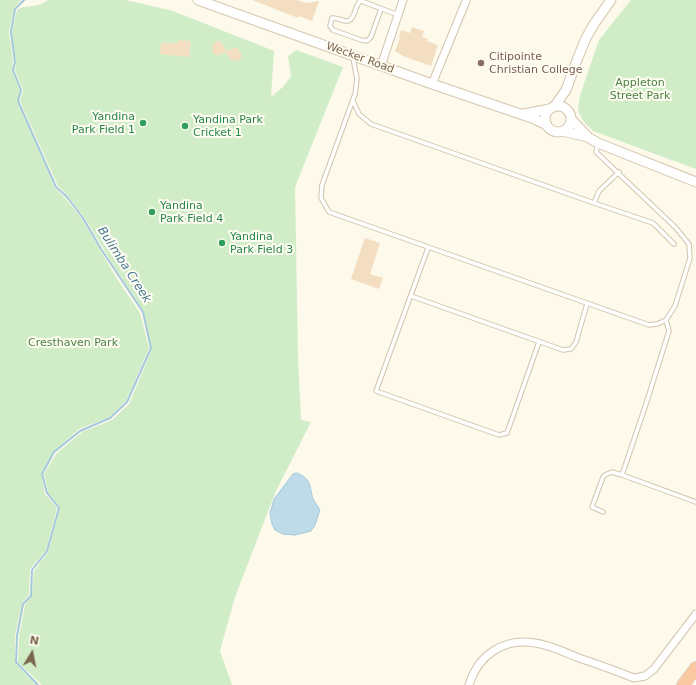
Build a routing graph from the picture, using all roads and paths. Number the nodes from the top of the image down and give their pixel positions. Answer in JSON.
{"nodes":[{"id":1,"x":198,"y":0,"type":"edge"},
{"id":2,"x":403,"y":0,"type":"edge"},
{"id":3,"x":465,"y":0,"type":"edge"},
{"id":4,"x":474,"y":0,"type":"edge"},
{"id":5,"x":611,"y":0,"type":"edge"},
{"id":6,"x":381,"y":9,"type":"junction"},
{"id":7,"x":398,"y":15,"type":"junction"},
{"id":8,"x":353,"y":56,"type":"junction"},
{"id":9,"x":381,"y":66,"type":"junction"},
{"id":10,"x":432,"y":84,"type":"junction"},
{"id":11,"x":566,"y":90,"type":"junction"},
{"id":12,"x":353,"y":101,"type":"junction"},
{"id":13,"x":552,"y":108,"type":"junction"},
{"id":14,"x":522,"y":114,"type":"junction"},
{"id":15,"x":569,"y":115,"type":"junction"},
{"id":16,"x":547,"y":125,"type":"junction"},
{"id":17,"x":562,"y":131,"type":"junction"},
{"id":18,"x":589,"y":138,"type":"junction"},
{"id":19,"x":598,"y":143,"type":"junction"},
{"id":20,"x":619,"y":172,"type":"junction"},
{"id":21,"x":696,"y":182,"type":"edge"},
{"id":22,"x":594,"y":203,"type":"junction"},
{"id":23,"x":674,"y":244,"type":"dead end"},
{"id":24,"x":428,"y":248,"type":"junction"},
{"id":25,"x":411,"y":296,"type":"junction"},
{"id":26,"x":587,"y":304,"type":"junction"},
{"id":27,"x":666,"y":320,"type":"junction"},
{"id":28,"x":540,"y":342,"type":"junction"},
{"id":29,"x":622,"y":475,"type":"junction"},
{"id":30,"x":696,"y":502,"type":"edge"},
{"id":31,"x":603,"y":512,"type":"dead end"},
{"id":32,"x":696,"y":614,"type":"edge"},
{"id":33,"x":696,"y":668,"type":"edge"},
{"id":34,"x":469,"y":685,"type":"edge"},
{"id":35,"x":684,"y":685,"type":"edge"}],
"edges":[{"from":1,"to":8,"type":"street","name":"Wecker Road"},
{"from":2,"to":7,"type":"street"},
{"from":3,"to":4,"type":"street"},
{"from":3,"to":10,"type":"street"},
{"from":5,"to":11,"type":"street"},
{"from":6,"to":6,"type":"lane"},
{"from":6,"to":7,"type":"lane"},
{"from":7,"to":9,"type":"street"},
{"from":8,"to":9,"type":"street","name":"Wecker Road"},
{"from":8,"to":12,"type":"lane"},
{"from":9,"to":10,"type":"street","name":"Wecker Road"},
{"from":10,"to":14,"type":"street","name":"Wecker Road"},
{"from":11,"to":13,"type":"street"},
{"from":11,"to":15,"type":"street"},
{"from":12,"to":22,"type":"lane"},
{"from":12,"to":24,"type":"lane"},
{"from":13,"to":14,"type":"street","name":"Wecker Road"},
{"from":13,"to":15,"type":"street","name":"Wecker Road"},
{"from":13,"to":16,"type":"street"},
{"from":14,"to":16,"type":"street","name":"Wecker Road"},
{"from":15,"to":17,"type":"street"},
{"from":15,"to":18,"type":"street","name":"Wecker Road"},
{"from":16,"to":17,"type":"street","name":"Wecker Road"},
{"from":17,"to":18,"type":"street","name":"Wecker Road"},
{"from":18,"to":19,"type":"street","name":"Wecker Road"},
{"from":19,"to":20,"type":"lane"},
{"from":19,"to":21,"type":"street","name":"Wecker Road"},
{"from":20,"to":22,"type":"lane"},
{"from":20,"to":27,"type":"lane"},
{"from":22,"to":23,"type":"lane"},
{"from":24,"to":25,"type":"lane"},
{"from":24,"to":26,"type":"lane"},
{"from":25,"to":28,"type":"lane"},
{"from":25,"to":28,"type":"lane"},
{"from":26,"to":27,"type":"lane"},
{"from":26,"to":28,"type":"lane"},
{"from":27,"to":29,"type":"lane"},
{"from":29,"to":30,"type":"lane"},
{"from":29,"to":31,"type":"lane"},
{"from":32,"to":34,"type":"street"},
{"from":33,"to":35,"type":"highway"}]}
